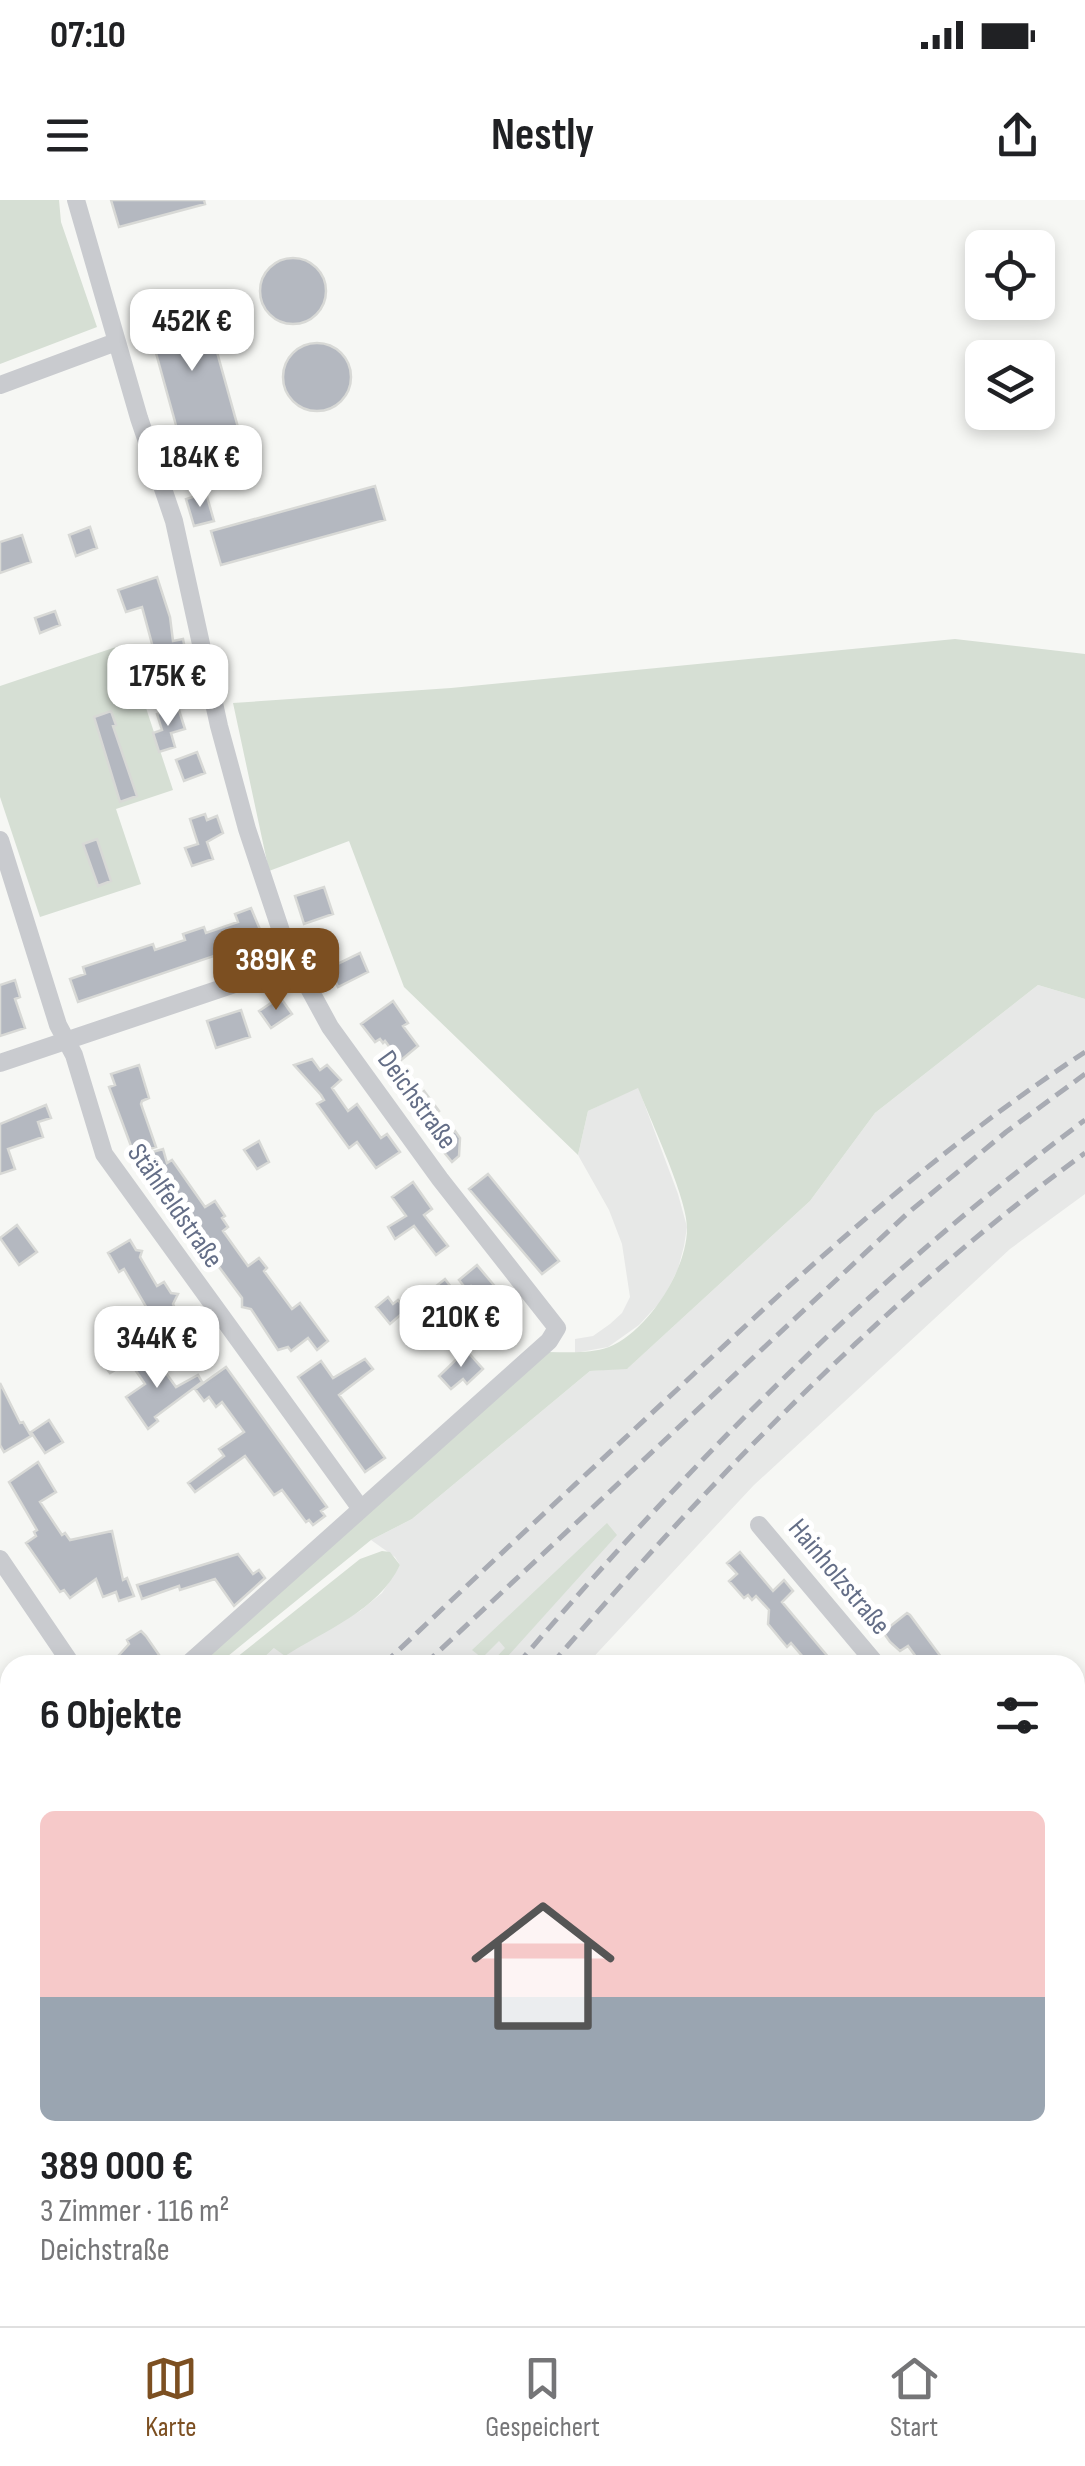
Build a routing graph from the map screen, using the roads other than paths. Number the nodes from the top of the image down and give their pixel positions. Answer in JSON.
{"nodes":[{"id":1,"x":76,"y":200,"type":"edge"},
{"id":2,"x":116,"y":342,"type":"junction"},
{"id":3,"x":0,"y":385,"type":"edge"},
{"id":4,"x":0,"y":840,"type":"edge"},
{"id":5,"x":294,"y":964,"type":"junction"},
{"id":6,"x":68,"y":1041,"type":"junction"},
{"id":7,"x":0,"y":1063,"type":"edge"},
{"id":8,"x":361,"y":1509,"type":"junction"},
{"id":9,"x":759,"y":1524,"type":"dead end"},
{"id":10,"x":0,"y":1559,"type":"edge"},
{"id":11,"x":65,"y":1655,"type":"edge"},
{"id":12,"x":198,"y":1655,"type":"edge"},
{"id":13,"x":868,"y":1655,"type":"edge"}],
"edges":[{"from":1,"to":2,"type":"street","name":"Deichstraße"},
{"from":2,"to":3,"type":"street"},
{"from":2,"to":5,"type":"street","name":"Deichstraße"},
{"from":4,"to":6,"type":"street","name":"Stählfeldstraße"},
{"from":5,"to":6,"type":"street"},
{"from":5,"to":8,"type":"street","name":"Deichstraße"},
{"from":6,"to":7,"type":"street"},
{"from":6,"to":8,"type":"street","name":"Stählfeldstraße"},
{"from":8,"to":12,"type":"street","name":"Deichstraße"},
{"from":9,"to":13,"type":"street","name":"Hainholzstraße"},
{"from":10,"to":11,"type":"street"}]}
